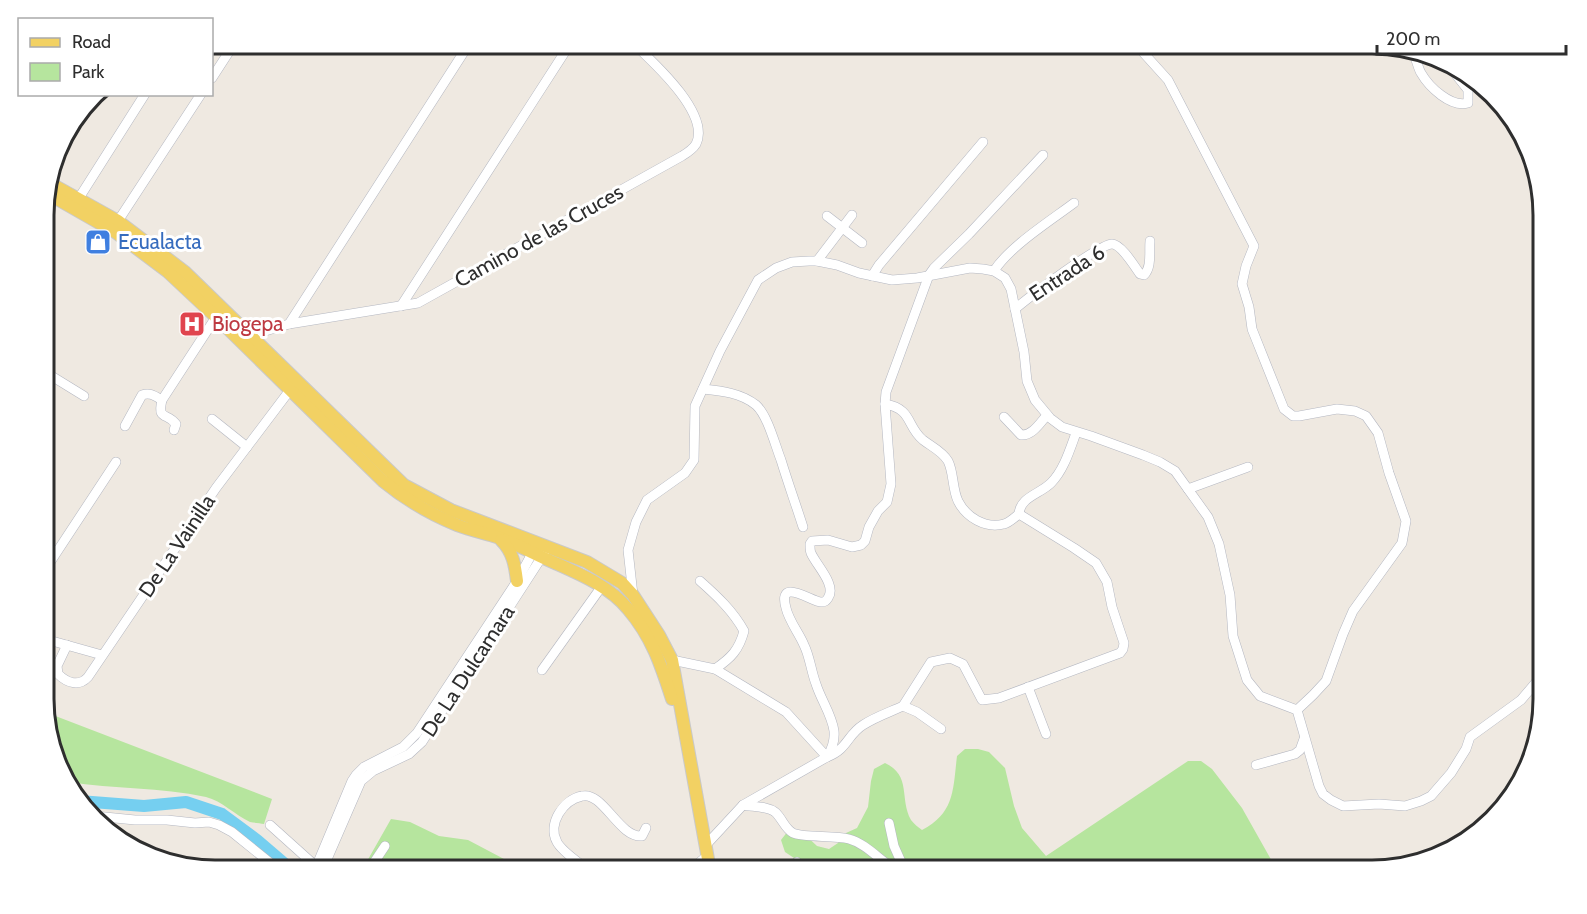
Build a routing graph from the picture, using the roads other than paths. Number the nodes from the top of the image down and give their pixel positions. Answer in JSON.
{"nodes":[{"id":1,"x":228,"y":54,"type":"edge"},
{"id":2,"x":463,"y":54,"type":"edge"},
{"id":3,"x":564,"y":54,"type":"edge"},
{"id":4,"x":645,"y":54,"type":"edge"},
{"id":5,"x":1145,"y":54,"type":"edge"},
{"id":6,"x":1416,"y":60,"type":"edge"},
{"id":7,"x":213,"y":76,"type":"edge"},
{"id":8,"x":1462,"y":82,"type":"edge"},
{"id":9,"x":144,"y":96,"type":"edge"},
{"id":10,"x":200,"y":96,"type":"edge"},
{"id":11,"x":983,"y":142,"type":"dead end"},
{"id":12,"x":1043,"y":155,"type":"dead end"},
{"id":13,"x":55,"y":193,"type":"edge"},
{"id":14,"x":55,"y":195,"type":"edge"},
{"id":15,"x":79,"y":198,"type":"junction"},
{"id":16,"x":1074,"y":203,"type":"dead end"},
{"id":17,"x":852,"y":215,"type":"dead end"},
{"id":18,"x":827,"y":216,"type":"dead end"},
{"id":19,"x":118,"y":221,"type":"junction"},
{"id":20,"x":842,"y":228,"type":"junction"},
{"id":21,"x":1150,"y":241,"type":"dead end"},
{"id":22,"x":862,"y":243,"type":"dead end"},
{"id":23,"x":818,"y":261,"type":"junction"},
{"id":24,"x":994,"y":272,"type":"junction"},
{"id":25,"x":930,"y":275,"type":"junction"},
{"id":26,"x":873,"y":276,"type":"junction"},
{"id":27,"x":401,"y":306,"type":"junction"},
{"id":28,"x":1015,"y":309,"type":"junction"},
{"id":29,"x":216,"y":317,"type":"junction"},
{"id":30,"x":289,"y":324,"type":"junction"},
{"id":31,"x":252,"y":335,"type":"junction"},
{"id":32,"x":241,"y":342,"type":"junction"},
{"id":33,"x":54,"y":378,"type":"edge"},
{"id":34,"x":703,"y":389,"type":"junction"},
{"id":35,"x":290,"y":390,"type":"junction"},
{"id":36,"x":84,"y":396,"type":"dead end"},
{"id":37,"x":162,"y":400,"type":"junction"},
{"id":38,"x":885,"y":404,"type":"junction"},
{"id":39,"x":1047,"y":415,"type":"junction"},
{"id":40,"x":1004,"y":417,"type":"dead end"},
{"id":41,"x":212,"y":419,"type":"dead end"},
{"id":42,"x":125,"y":426,"type":"dead end"},
{"id":43,"x":174,"y":430,"type":"dead end"},
{"id":44,"x":1076,"y":433,"type":"junction"},
{"id":45,"x":247,"y":447,"type":"junction"},
{"id":46,"x":116,"y":462,"type":"dead end"},
{"id":47,"x":1248,"y":467,"type":"dead end"},
{"id":48,"x":1188,"y":489,"type":"junction"},
{"id":49,"x":1019,"y":514,"type":"junction"},
{"id":50,"x":803,"y":527,"type":"dead end"},
{"id":51,"x":498,"y":538,"type":"junction"},
{"id":52,"x":540,"y":550,"type":"junction"},
{"id":53,"x":54,"y":556,"type":"edge"},
{"id":54,"x":517,"y":581,"type":"junction"},
{"id":55,"x":700,"y":581,"type":"dead end"},
{"id":56,"x":602,"y":586,"type":"junction"},
{"id":57,"x":633,"y":595,"type":"junction"},
{"id":58,"x":628,"y":609,"type":"junction"},
{"id":59,"x":54,"y":641,"type":"edge"},
{"id":60,"x":67,"y":645,"type":"junction"},
{"id":61,"x":102,"y":655,"type":"junction"},
{"id":62,"x":672,"y":660,"type":"junction"},
{"id":63,"x":715,"y":669,"type":"junction"},
{"id":64,"x":542,"y":670,"type":"dead end"},
{"id":65,"x":1533,"y":686,"type":"edge"},
{"id":66,"x":1028,"y":687,"type":"junction"},
{"id":67,"x":903,"y":706,"type":"junction"},
{"id":68,"x":1297,"y":710,"type":"junction"},
{"id":69,"x":941,"y":729,"type":"dead end"},
{"id":70,"x":1046,"y":734,"type":"dead end"},
{"id":71,"x":685,"y":737,"type":"junction"},
{"id":72,"x":1304,"y":739,"type":"junction"},
{"id":73,"x":827,"y":757,"type":"junction"},
{"id":74,"x":1256,"y":765,"type":"dead end"},
{"id":75,"x":743,"y":805,"type":"junction"},
{"id":76,"x":106,"y":817,"type":"edge"},
{"id":77,"x":890,"y":823,"type":"dead end"},
{"id":78,"x":270,"y":825,"type":"dead end"},
{"id":79,"x":646,"y":828,"type":"dead end"},
{"id":80,"x":385,"y":846,"type":"dead end"},
{"id":81,"x":708,"y":858,"type":"edge"},
{"id":82,"x":267,"y":860,"type":"edge"},
{"id":83,"x":308,"y":860,"type":"edge"},
{"id":84,"x":319,"y":860,"type":"edge"},
{"id":85,"x":326,"y":860,"type":"edge"},
{"id":86,"x":376,"y":860,"type":"edge"},
{"id":87,"x":576,"y":860,"type":"edge"},
{"id":88,"x":881,"y":860,"type":"edge"},
{"id":89,"x":900,"y":860,"type":"edge"}],
"edges":[{"from":1,"to":7,"type":"street"},
{"from":2,"to":30,"type":"street"},
{"from":3,"to":27,"type":"street"},
{"from":4,"to":27,"type":"street","name":"Camino de las Cruces"},
{"from":5,"to":68,"type":"street"},
{"from":6,"to":8,"type":"street"},
{"from":9,"to":15,"type":"street"},
{"from":10,"to":19,"type":"street"},
{"from":11,"to":26,"type":"street"},
{"from":12,"to":25,"type":"street"},
{"from":13,"to":15,"type":"main road"},
{"from":14,"to":29,"type":"main road"},
{"from":15,"to":19,"type":"main road"},
{"from":16,"to":24,"type":"street"},
{"from":17,"to":20,"type":"street"},
{"from":18,"to":20,"type":"street"},
{"from":19,"to":31,"type":"main road"},
{"from":20,"to":22,"type":"street"},
{"from":20,"to":23,"type":"street"},
{"from":21,"to":28,"type":"street","name":"Entrada 6"},
{"from":23,"to":26,"type":"street"},
{"from":23,"to":34,"type":"street"},
{"from":24,"to":25,"type":"street"},
{"from":24,"to":28,"type":"street"},
{"from":25,"to":26,"type":"street"},
{"from":25,"to":38,"type":"street"},
{"from":27,"to":30,"type":"street","name":"Camino de las Cruces"},
{"from":28,"to":39,"type":"street"},
{"from":29,"to":32,"type":"main road"},
{"from":29,"to":37,"type":"street"},
{"from":30,"to":31,"type":"street","name":"Camino de las Cruces"},
{"from":31,"to":32,"type":"street","name":"Camino de las Cruces"},
{"from":31,"to":52,"type":"main road"},
{"from":32,"to":35,"type":"main road"},
{"from":33,"to":36,"type":"street"},
{"from":34,"to":50,"type":"street"},
{"from":34,"to":57,"type":"street"},
{"from":35,"to":45,"type":"street","name":"De La Vainilla"},
{"from":35,"to":51,"type":"main road"},
{"from":37,"to":42,"type":"street"},
{"from":37,"to":43,"type":"street"},
{"from":38,"to":49,"type":"street"},
{"from":38,"to":73,"type":"street"},
{"from":39,"to":40,"type":"street"},
{"from":39,"to":44,"type":"street"},
{"from":41,"to":45,"type":"street"},
{"from":44,"to":48,"type":"street"},
{"from":44,"to":49,"type":"street"},
{"from":45,"to":61,"type":"street","name":"De La Vainilla"},
{"from":46,"to":53,"type":"street"},
{"from":47,"to":48,"type":"street"},
{"from":48,"to":68,"type":"street"},
{"from":49,"to":66,"type":"street"},
{"from":51,"to":52,"type":"main road"},
{"from":51,"to":54,"type":"main road"},
{"from":52,"to":54,"type":"street","name":"De La Dulcamara"},
{"from":52,"to":56,"type":"main road"},
{"from":52,"to":57,"type":"main road"},
{"from":52,"to":85,"type":"street","name":"De La Dulcamara"},
{"from":54,"to":84,"type":"street","name":"De La Dulcamara"},
{"from":55,"to":63,"type":"street"},
{"from":56,"to":58,"type":"main road"},
{"from":56,"to":64,"type":"street"},
{"from":57,"to":58,"type":"street"},
{"from":57,"to":62,"type":"main road"},
{"from":58,"to":71,"type":"main road"},
{"from":59,"to":60,"type":"street"},
{"from":60,"to":61,"type":"street"},
{"from":60,"to":61,"type":"street","name":"De La Vainilla"},
{"from":62,"to":63,"type":"street"},
{"from":62,"to":71,"type":"main road"},
{"from":63,"to":73,"type":"street"},
{"from":65,"to":72,"type":"street"},
{"from":66,"to":67,"type":"street"},
{"from":66,"to":70,"type":"street"},
{"from":67,"to":69,"type":"street"},
{"from":67,"to":73,"type":"street"},
{"from":68,"to":72,"type":"street"},
{"from":71,"to":81,"type":"main road"},
{"from":72,"to":74,"type":"street"},
{"from":73,"to":75,"type":"street"},
{"from":75,"to":81,"type":"street"},
{"from":75,"to":88,"type":"street"},
{"from":76,"to":82,"type":"street"},
{"from":77,"to":89,"type":"street"},
{"from":78,"to":83,"type":"street"},
{"from":79,"to":87,"type":"street"},
{"from":80,"to":86,"type":"street"}]}
